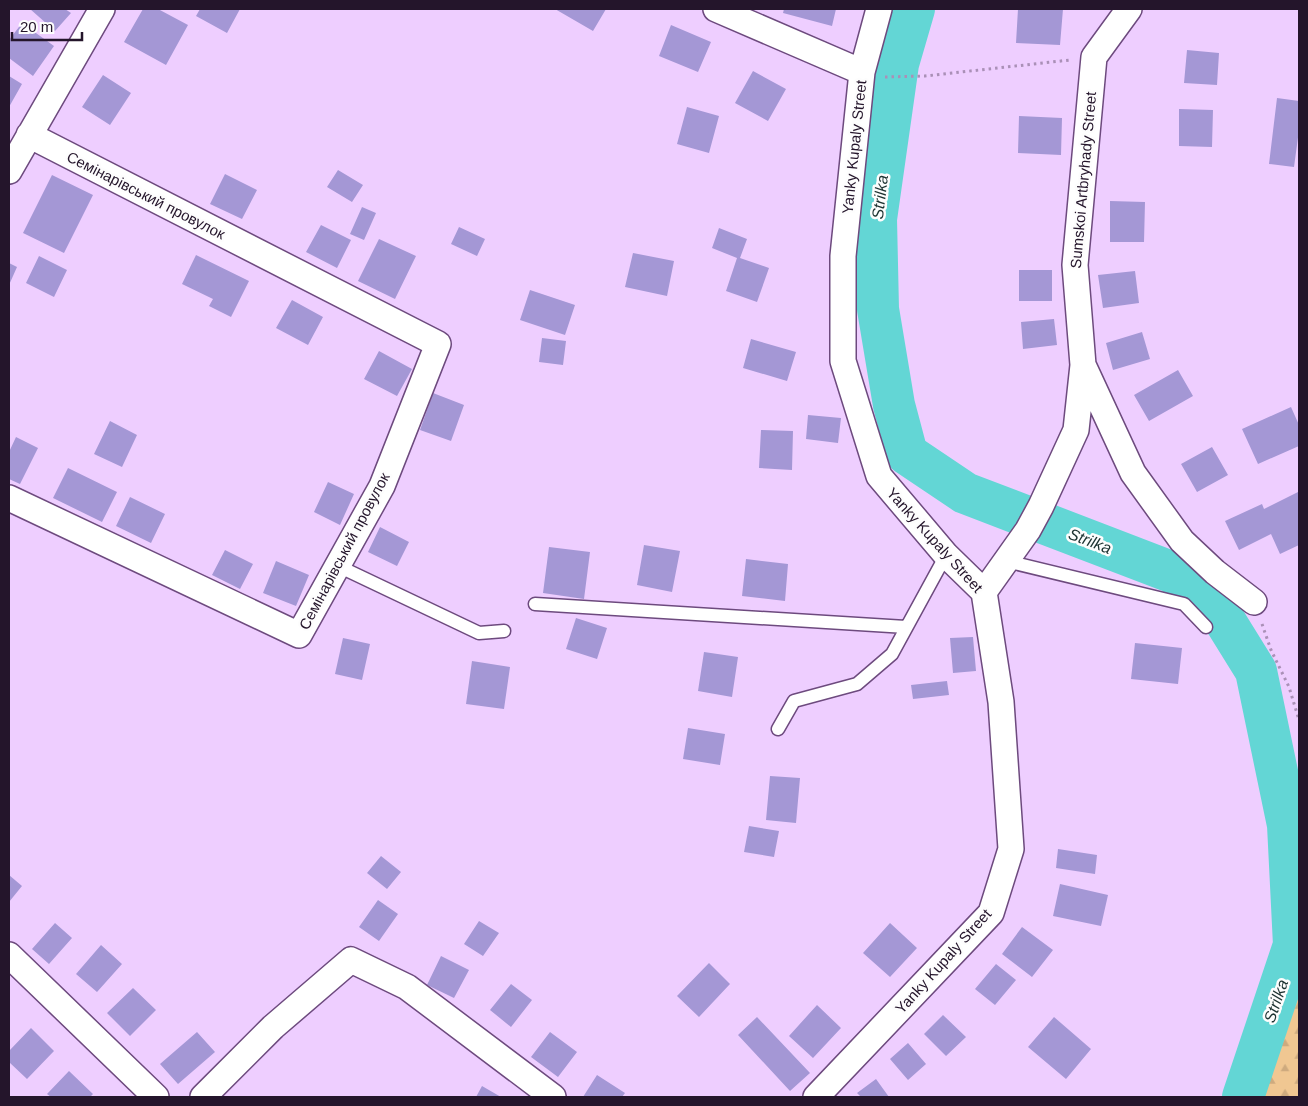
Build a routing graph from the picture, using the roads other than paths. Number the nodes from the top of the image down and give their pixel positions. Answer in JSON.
{"nodes":[{"id":1,"x":102,"y":9,"type":"edge"},
{"id":2,"x":716,"y":9,"type":"edge"},
{"id":3,"x":878,"y":9,"type":"edge"},
{"id":4,"x":1129,"y":9,"type":"edge"},
{"id":5,"x":872,"y":74,"type":"junction"},
{"id":6,"x":29,"y":136,"type":"junction"},
{"id":7,"x":9,"y":171,"type":"edge"},
{"id":8,"x":1083,"y":365,"type":"junction"},
{"id":9,"x":9,"y":498,"type":"edge"},
{"id":10,"x":946,"y":555,"type":"junction"},
{"id":11,"x":1006,"y":561,"type":"junction"},
{"id":12,"x":338,"y":566,"type":"junction"},
{"id":13,"x":984,"y":592,"type":"junction"},
{"id":14,"x":1254,"y":602,"type":"road end"},
{"id":15,"x":535,"y":604,"type":"dead end"},
{"id":16,"x":906,"y":627,"type":"junction"},
{"id":17,"x":1206,"y":627,"type":"dead end"},
{"id":18,"x":504,"y":631,"type":"dead end"},
{"id":19,"x":778,"y":729,"type":"dead end"},
{"id":20,"x":9,"y":955,"type":"edge"},
{"id":21,"x":156,"y":1097,"type":"edge"},
{"id":22,"x":203,"y":1097,"type":"edge"},
{"id":23,"x":553,"y":1097,"type":"edge"},
{"id":24,"x":816,"y":1097,"type":"edge"}],
"edges":[{"from":1,"to":6,"type":"street"},
{"from":2,"to":5,"type":"street"},
{"from":3,"to":5,"type":"street","name":"Yanky Kupaly Street"},
{"from":4,"to":8,"type":"street","name":"Sumskoi Artbryhady Street"},
{"from":5,"to":10,"type":"street","name":"Yanky Kupaly Street"},
{"from":6,"to":7,"type":"street"},
{"from":6,"to":12,"type":"street","name":"Семінарівський провулок"},
{"from":8,"to":11,"type":"street"},
{"from":8,"to":14,"type":"street","name":"Sumskoi Artbryhady Street"},
{"from":9,"to":12,"type":"street","name":"Семінарівський провулок"},
{"from":10,"to":13,"type":"street","name":"Yanky Kupaly Street"},
{"from":10,"to":16,"type":"lane"},
{"from":11,"to":13,"type":"street"},
{"from":11,"to":17,"type":"lane"},
{"from":12,"to":18,"type":"lane"},
{"from":13,"to":24,"type":"street","name":"Yanky Kupaly Street"},
{"from":15,"to":16,"type":"lane"},
{"from":16,"to":19,"type":"lane"},
{"from":20,"to":21,"type":"street"},
{"from":22,"to":23,"type":"street"}]}
